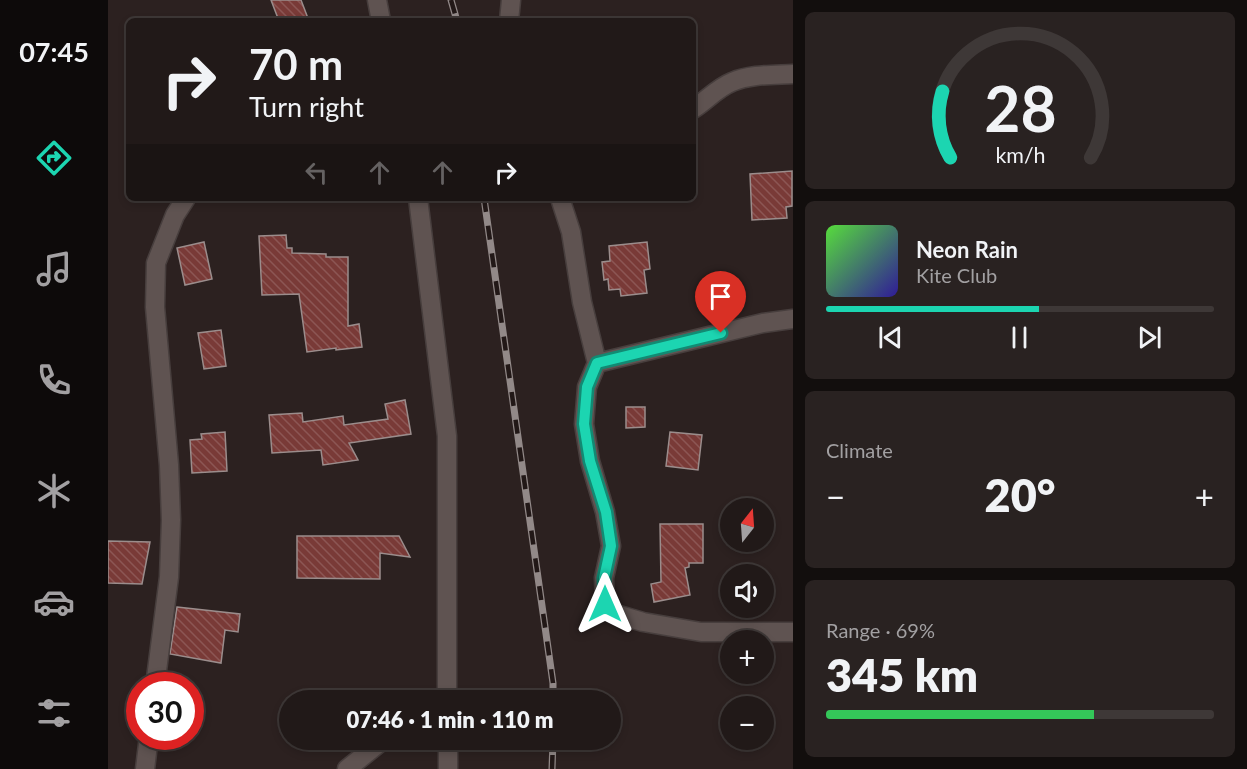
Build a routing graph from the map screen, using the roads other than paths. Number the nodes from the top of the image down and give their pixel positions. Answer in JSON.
{"nodes":[{"id":1,"x":377,"y":0,"type":"edge"},
{"id":2,"x":511,"y":0,"type":"edge"},
{"id":3,"x":380,"y":18,"type":"edge"},
{"id":4,"x":509,"y":18,"type":"edge"},
{"id":5,"x":792,"y":74,"type":"edge"},
{"id":6,"x":696,"y":107,"type":"edge"},
{"id":7,"x":184,"y":201,"type":"edge"},
{"id":8,"x":418,"y":201,"type":"edge"},
{"id":9,"x":561,"y":201,"type":"edge"},
{"id":10,"x":792,"y":319,"type":"edge"},
{"id":11,"x":597,"y":363,"type":"junction"},
{"id":12,"x":792,"y":632,"type":"edge"},
{"id":13,"x":157,"y":672,"type":"edge"},
{"id":14,"x":447,"y":690,"type":"edge"},
{"id":15,"x":147,"y":750,"type":"edge"},
{"id":16,"x":371,"y":750,"type":"edge"},
{"id":17,"x":447,"y":750,"type":"edge"},
{"id":18,"x":144,"y":769,"type":"edge"},
{"id":19,"x":347,"y":769,"type":"edge"},
{"id":20,"x":448,"y":769,"type":"edge"}],
"edges":[{"from":1,"to":3,"type":"street"},
{"from":2,"to":4,"type":"street"},
{"from":5,"to":6,"type":"street"},
{"from":7,"to":13,"type":"street"},
{"from":8,"to":14,"type":"street"},
{"from":9,"to":11,"type":"street"},
{"from":10,"to":11,"type":"street"},
{"from":11,"to":12,"type":"street"},
{"from":15,"to":18,"type":"street"},
{"from":16,"to":19,"type":"street"},
{"from":17,"to":20,"type":"street"}]}
